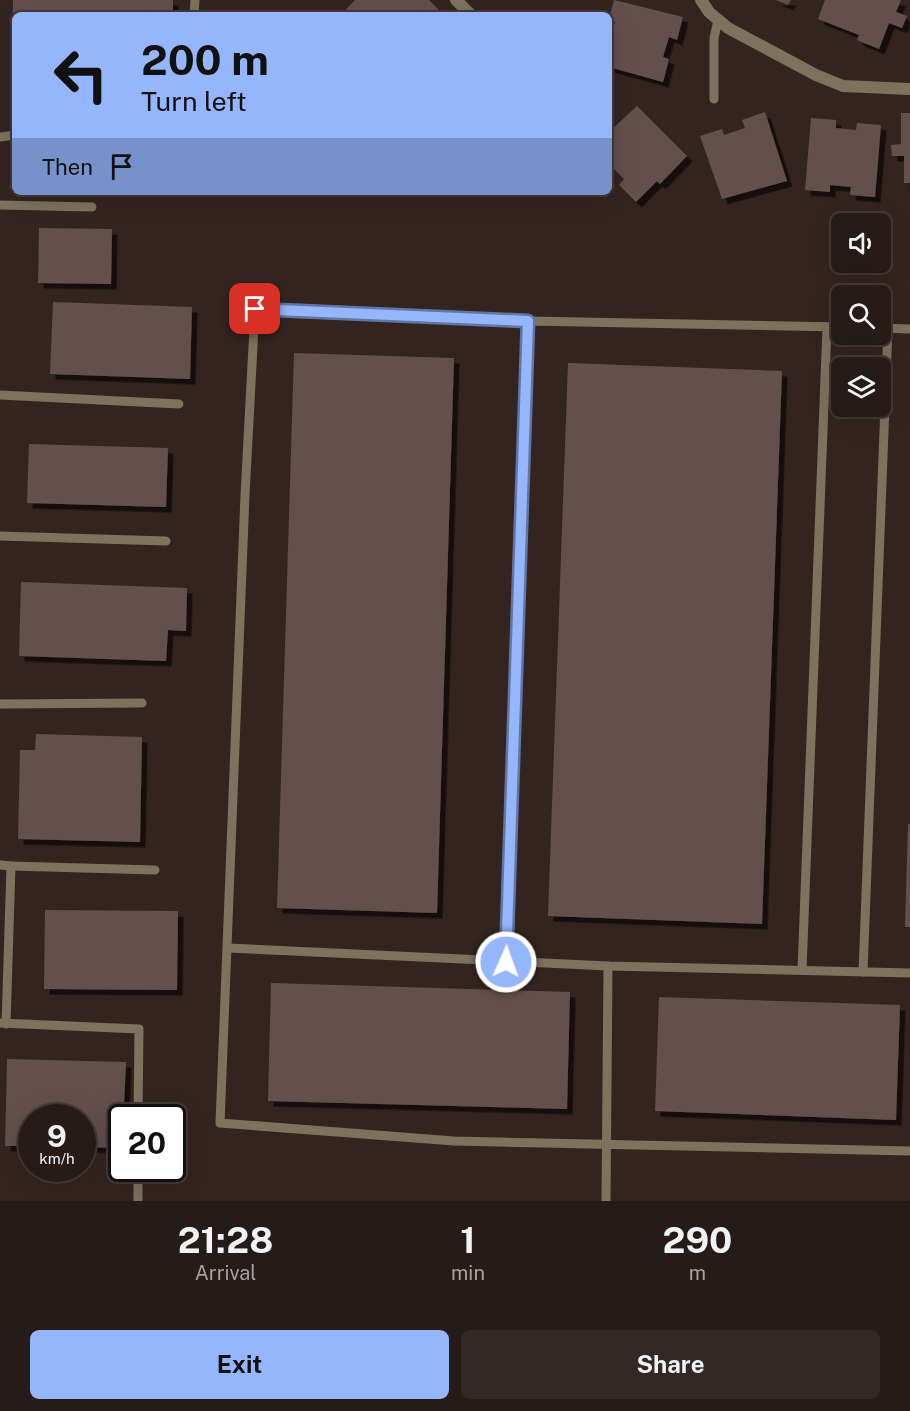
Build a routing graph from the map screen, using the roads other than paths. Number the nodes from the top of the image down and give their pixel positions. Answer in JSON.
{"nodes":[{"id":1,"x":456,"y":0,"type":"edge"},
{"id":2,"x":701,"y":0,"type":"edge"},
{"id":3,"x":468,"y":12,"type":"edge"},
{"id":4,"x":718,"y":20,"type":"junction"},
{"id":5,"x":910,"y":89,"type":"edge"},
{"id":6,"x":714,"y":99,"type":"dead end"},
{"id":7,"x":0,"y":206,"type":"edge"},
{"id":8,"x":92,"y":207,"type":"dead end"},
{"id":9,"x":528,"y":321,"type":"junction"},
{"id":10,"x":827,"y":327,"type":"junction"},
{"id":11,"x":831,"y":327,"type":"edge"},
{"id":12,"x":891,"y":328,"type":"edge"},
{"id":13,"x":910,"y":329,"type":"edge"},
{"id":14,"x":883,"y":345,"type":"edge"},
{"id":15,"x":0,"y":395,"type":"edge"},
{"id":16,"x":179,"y":404,"type":"dead end"},
{"id":17,"x":0,"y":536,"type":"edge"},
{"id":18,"x":166,"y":541,"type":"dead end"},
{"id":19,"x":142,"y":703,"type":"dead end"},
{"id":20,"x":0,"y":704,"type":"edge"},
{"id":21,"x":0,"y":865,"type":"edge"},
{"id":22,"x":11,"y":866,"type":"junction"},
{"id":23,"x":155,"y":870,"type":"dead end"},
{"id":24,"x":228,"y":948,"type":"junction"},
{"id":25,"x":506,"y":962,"type":"junction"},
{"id":26,"x":608,"y":966,"type":"junction"},
{"id":27,"x":802,"y":970,"type":"junction"},
{"id":28,"x":863,"y":972,"type":"junction"},
{"id":29,"x":910,"y":973,"type":"edge"},
{"id":30,"x":3,"y":1024,"type":"edge"},
{"id":31,"x":138,"y":1104,"type":"edge"},
{"id":32,"x":606,"y":1144,"type":"junction"},
{"id":33,"x":910,"y":1151,"type":"edge"},
{"id":34,"x":138,"y":1182,"type":"edge"},
{"id":35,"x":138,"y":1201,"type":"edge"},
{"id":36,"x":606,"y":1201,"type":"edge"}],
"edges":[{"from":1,"to":3,"type":"street"},
{"from":2,"to":4,"type":"street"},
{"from":4,"to":5,"type":"street"},
{"from":4,"to":6,"type":"lane"},
{"from":7,"to":8,"type":"lane"},
{"from":9,"to":10,"type":"lane"},
{"from":9,"to":24,"type":"lane"},
{"from":9,"to":25,"type":"lane"},
{"from":10,"to":11,"type":"lane"},
{"from":10,"to":27,"type":"lane"},
{"from":12,"to":13,"type":"lane"},
{"from":14,"to":28,"type":"lane"},
{"from":15,"to":16,"type":"lane"},
{"from":17,"to":18,"type":"lane"},
{"from":19,"to":20,"type":"lane"},
{"from":21,"to":22,"type":"lane"},
{"from":22,"to":23,"type":"lane"},
{"from":22,"to":30,"type":"lane"},
{"from":24,"to":25,"type":"lane"},
{"from":24,"to":32,"type":"lane"},
{"from":25,"to":26,"type":"lane"},
{"from":26,"to":27,"type":"lane"},
{"from":26,"to":32,"type":"lane"},
{"from":27,"to":28,"type":"lane"},
{"from":28,"to":29,"type":"lane"},
{"from":30,"to":31,"type":"lane"},
{"from":32,"to":33,"type":"lane"},
{"from":32,"to":36,"type":"lane"},
{"from":34,"to":35,"type":"lane"}]}
